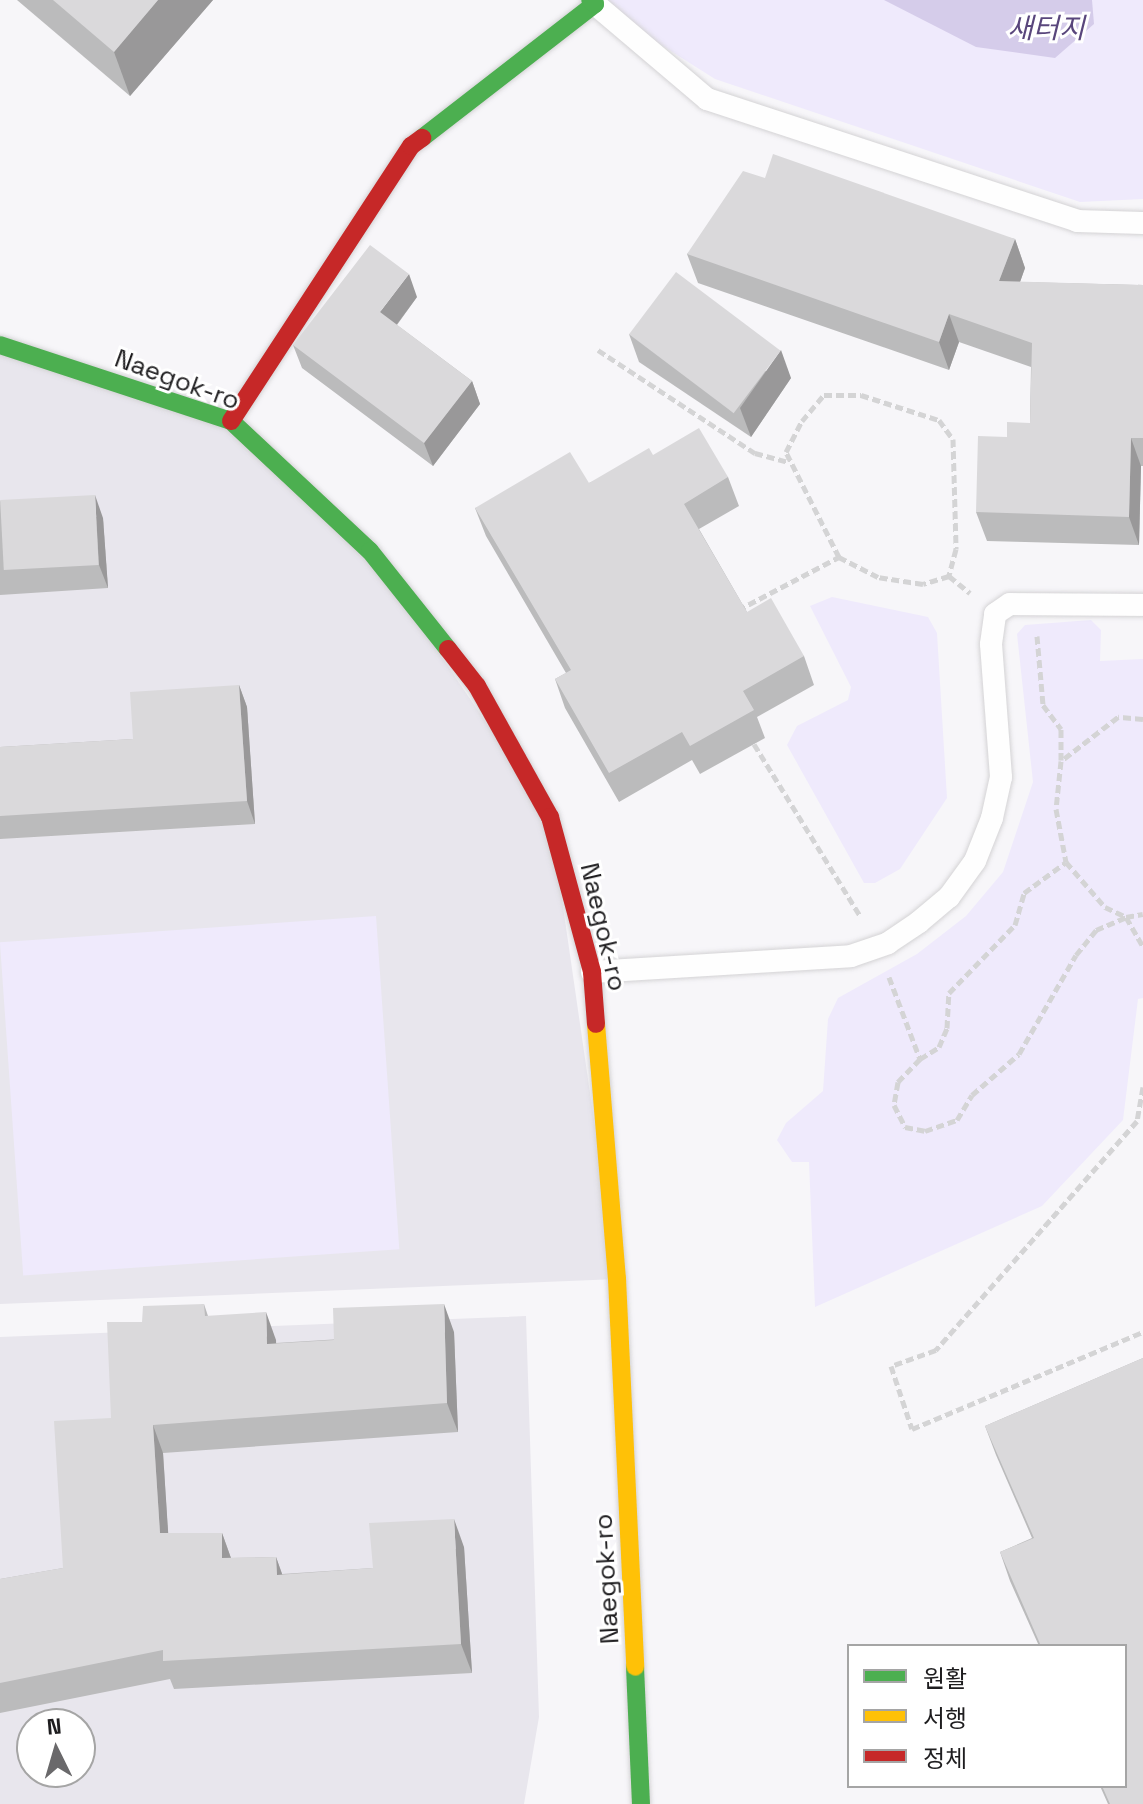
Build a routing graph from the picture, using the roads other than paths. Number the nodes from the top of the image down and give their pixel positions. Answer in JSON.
{"nodes":[{"id":1,"x":593,"y":2,"type":"edge"},
{"id":2,"x":1143,"y":223,"type":"edge"},
{"id":3,"x":0,"y":345,"type":"edge"},
{"id":4,"x":231,"y":421,"type":"junction"},
{"id":5,"x":1143,"y":605,"type":"edge"},
{"id":6,"x":592,"y":972,"type":"junction"},
{"id":7,"x":641,"y":1804,"type":"edge"}],
"edges":[{"from":1,"to":2,"type":"lane"},
{"from":1,"to":4,"type":"main road"},
{"from":3,"to":4,"type":"main road","name":"Naegok-ro"},
{"from":4,"to":6,"type":"main road","name":"Naegok-ro"},
{"from":5,"to":6,"type":"lane"},
{"from":6,"to":7,"type":"main road","name":"Naegok-ro"}]}
